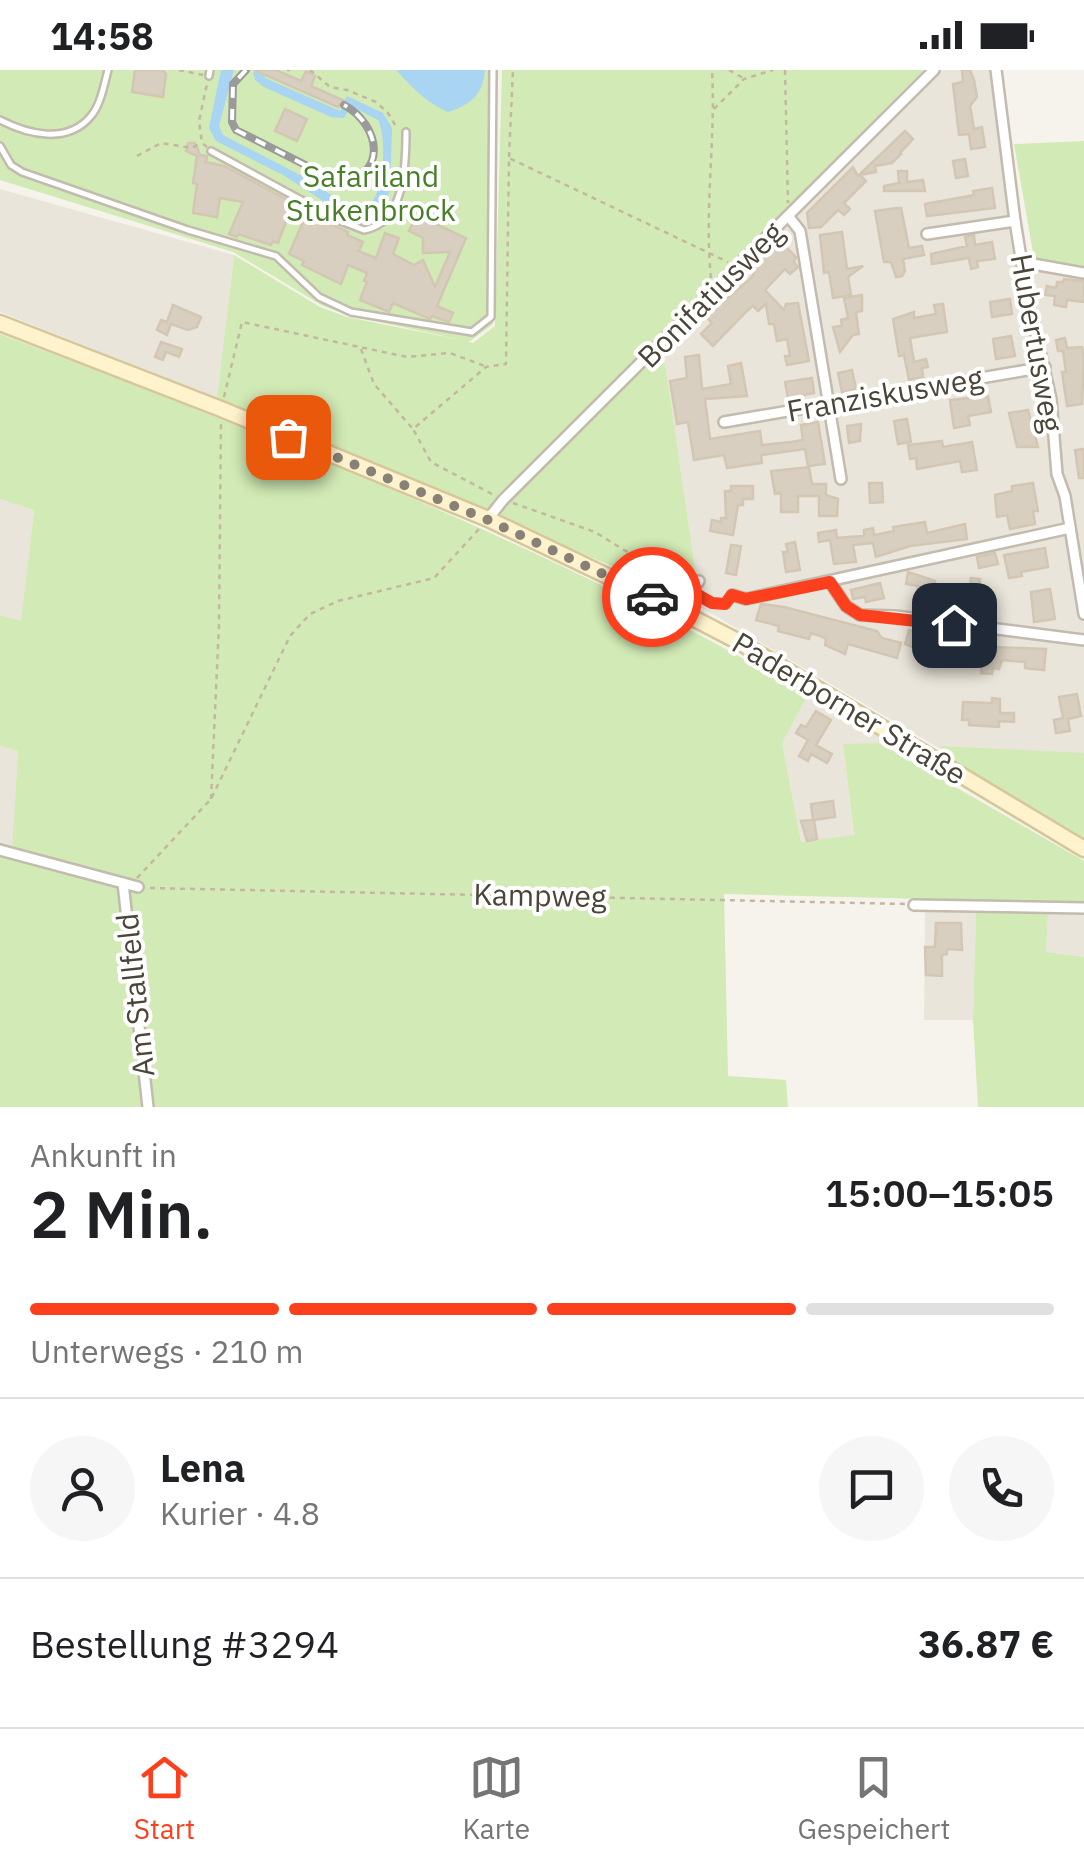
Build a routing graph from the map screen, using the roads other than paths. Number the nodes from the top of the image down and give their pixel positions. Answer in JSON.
{"nodes":[{"id":1,"x":108,"y":70,"type":"edge"},
{"id":2,"x":493,"y":70,"type":"edge"},
{"id":3,"x":934,"y":70,"type":"edge"},
{"id":4,"x":996,"y":70,"type":"edge"},
{"id":5,"x":0,"y":120,"type":"edge"},
{"id":6,"x":406,"y":132,"type":"road end"},
{"id":7,"x":0,"y":146,"type":"edge"},
{"id":8,"x":211,"y":151,"type":"road end"},
{"id":9,"x":788,"y":217,"type":"junction"},
{"id":10,"x":1015,"y":221,"type":"junction"},
{"id":11,"x":927,"y":234,"type":"dead end"},
{"id":12,"x":1022,"y":268,"type":"junction"},
{"id":13,"x":1084,"y":273,"type":"edge"},
{"id":14,"x":0,"y":323,"type":"edge"},
{"id":15,"x":1044,"y":367,"type":"junction"},
{"id":16,"x":831,"y":406,"type":"junction"},
{"id":17,"x":724,"y":422,"type":"dead end"},
{"id":18,"x":841,"y":479,"type":"dead end"},
{"id":19,"x":488,"y":520,"type":"junction"},
{"id":20,"x":1070,"y":528,"type":"junction"},
{"id":21,"x":699,"y":581,"type":"dead end"},
{"id":22,"x":830,"y":582,"type":"junction"},
{"id":23,"x":691,"y":591,"type":"junction"},
{"id":24,"x":732,"y":595,"type":"joint"},
{"id":25,"x":676,"y":609,"type":"junction"},
{"id":26,"x":1084,"y":614,"type":"edge"},
{"id":27,"x":1084,"y":640,"type":"edge"},
{"id":28,"x":1084,"y":849,"type":"edge"},
{"id":29,"x":0,"y":850,"type":"edge"},
{"id":30,"x":123,"y":883,"type":"junction"},
{"id":31,"x":138,"y":887,"type":"road end"},
{"id":32,"x":914,"y":905,"type":"road end"},
{"id":33,"x":1084,"y":908,"type":"edge"},
{"id":34,"x":148,"y":1107,"type":"edge"}],
"edges":[{"from":1,"to":5,"type":"lane"},
{"from":2,"to":7,"type":"lane"},
{"from":3,"to":9,"type":"street","name":"Bonifatiusweg"},
{"from":4,"to":10,"type":"street","name":"Hubertusweg"},
{"from":6,"to":8,"type":"lane"},
{"from":9,"to":16,"type":"street"},
{"from":9,"to":19,"type":"street","name":"Bonifatiusweg"},
{"from":10,"to":11,"type":"street"},
{"from":10,"to":12,"type":"street","name":"Hubertusweg"},
{"from":12,"to":13,"type":"street"},
{"from":12,"to":15,"type":"street","name":"Hubertusweg"},
{"from":14,"to":19,"type":"main road","name":"Paderborner Straße"},
{"from":15,"to":16,"type":"street","name":"Franziskusweg"},
{"from":15,"to":20,"type":"street","name":"Hubertusweg"},
{"from":16,"to":17,"type":"street","name":"Franziskusweg"},
{"from":16,"to":18,"type":"street"},
{"from":19,"to":25,"type":"main road","name":"Paderborner Straße"},
{"from":20,"to":22,"type":"street"},
{"from":20,"to":26,"type":"street","name":"Hubertusweg"},
{"from":21,"to":23,"type":"street"},
{"from":22,"to":24,"type":"street"},
{"from":22,"to":27,"type":"street"},
{"from":23,"to":24,"type":"lane"},
{"from":23,"to":25,"type":"street"},
{"from":25,"to":28,"type":"main road","name":"Paderborner Straße"},
{"from":29,"to":30,"type":"street"},
{"from":30,"to":31,"type":"street"},
{"from":30,"to":34,"type":"street","name":"Am Stallfeld"},
{"from":32,"to":33,"type":"street"}]}
